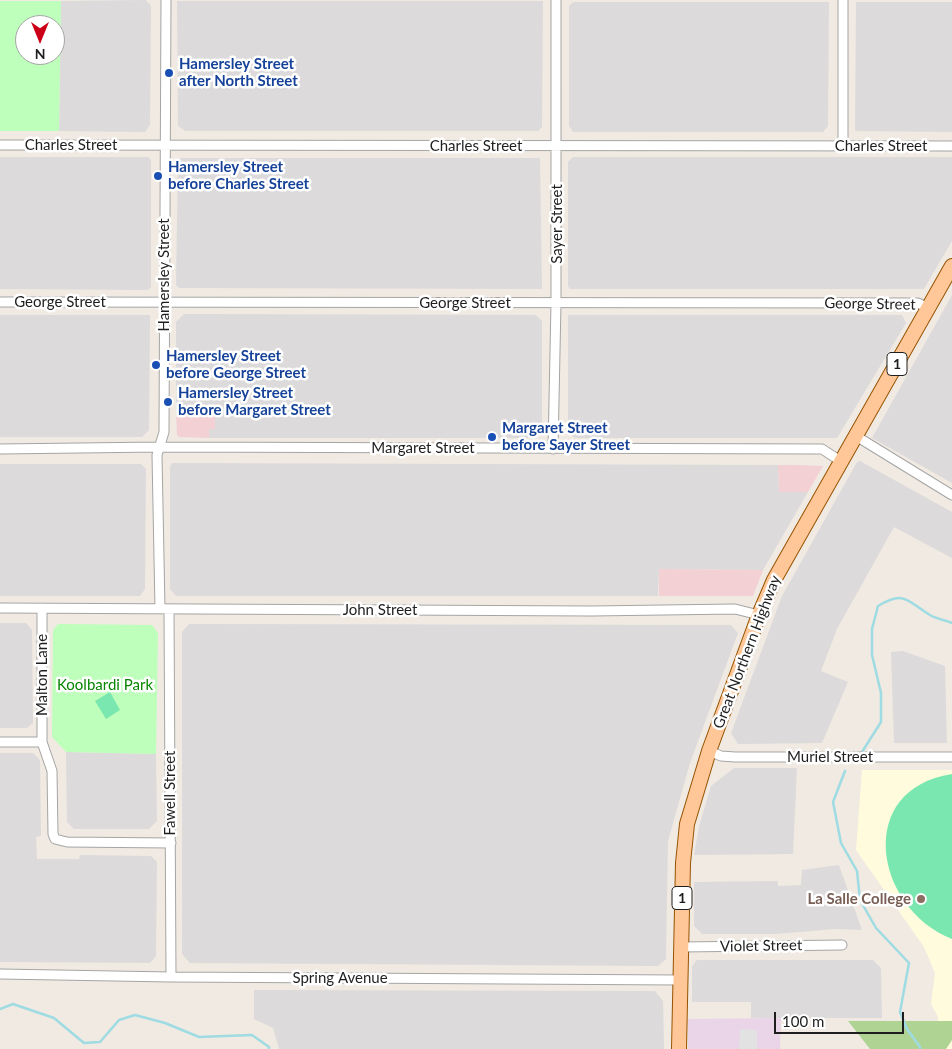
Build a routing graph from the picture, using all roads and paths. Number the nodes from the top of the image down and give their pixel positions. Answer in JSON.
{"nodes":[{"id":1,"x":166,"y":0,"type":"edge"},
{"id":2,"x":556,"y":0,"type":"edge"},
{"id":3,"x":843,"y":0,"type":"edge"},
{"id":4,"x":0,"y":145,"type":"edge"},
{"id":5,"x":165,"y":146,"type":"junction"},
{"id":6,"x":557,"y":146,"type":"junction"},
{"id":7,"x":842,"y":146,"type":"junction"},
{"id":8,"x":952,"y":146,"type":"edge"},
{"id":9,"x":952,"y":266,"type":"edge"},
{"id":10,"x":0,"y":302,"type":"edge"},
{"id":11,"x":164,"y":302,"type":"junction"},
{"id":12,"x":556,"y":303,"type":"junction"},
{"id":13,"x":928,"y":308,"type":"junction"},
{"id":14,"x":856,"y":436,"type":"junction"},
{"id":15,"x":159,"y":447,"type":"junction"},
{"id":16,"x":0,"y":449,"type":"edge"},
{"id":17,"x":553,"y":449,"type":"junction"},
{"id":18,"x":842,"y":462,"type":"junction"},
{"id":19,"x":952,"y":495,"type":"edge"},
{"id":20,"x":0,"y":608,"type":"edge"},
{"id":21,"x":42,"y":608,"type":"junction"},
{"id":22,"x":164,"y":609,"type":"junction"},
{"id":23,"x":759,"y":615,"type":"junction"},
{"id":24,"x":0,"y":742,"type":"edge"},
{"id":25,"x":42,"y":742,"type":"junction"},
{"id":26,"x":709,"y":751,"type":"junction"},
{"id":27,"x":952,"y":757,"type":"edge"},
{"id":28,"x":171,"y":843,"type":"junction"},
{"id":29,"x":842,"y":945,"type":"dead end"},
{"id":30,"x":681,"y":947,"type":"junction"},
{"id":31,"x":0,"y":974,"type":"edge"},
{"id":32,"x":171,"y":977,"type":"junction"},
{"id":33,"x":680,"y":980,"type":"junction"},
{"id":34,"x":679,"y":1049,"type":"edge"}],
"edges":[{"from":1,"to":5,"type":"street","name":"Hamersley Street"},
{"from":2,"to":6,"type":"street","name":"Sayer Street"},
{"from":3,"to":7,"type":"street"},
{"from":4,"to":5,"type":"street","name":"Charles Street"},
{"from":5,"to":6,"type":"street","name":"Charles Street"},
{"from":5,"to":11,"type":"street","name":"Hamersley Street"},
{"from":6,"to":7,"type":"street","name":"Charles Street"},
{"from":6,"to":12,"type":"street","name":"Sayer Street"},
{"from":7,"to":8,"type":"street","name":"Charles Street"},
{"from":9,"to":13,"type":"main road","name":"Great Northern Highway","number":"1"},
{"from":10,"to":11,"type":"street","name":"George Street"},
{"from":11,"to":12,"type":"street","name":"George Street"},
{"from":11,"to":15,"type":"street","name":"Hamersley Street"},
{"from":12,"to":13,"type":"street","name":"George Street"},
{"from":12,"to":17,"type":"street","name":"Sayer Street"},
{"from":13,"to":14,"type":"main road","name":"Great Northern Highway","number":"1"},
{"from":14,"to":18,"type":"main road","name":"Great Northern Highway","number":"1"},
{"from":14,"to":19,"type":"street"},
{"from":15,"to":16,"type":"street","name":"Margaret Street"},
{"from":15,"to":17,"type":"street","name":"Margaret Street"},
{"from":15,"to":22,"type":"street","name":"Hamersley Street"},
{"from":17,"to":18,"type":"street","name":"Margaret Street"},
{"from":18,"to":23,"type":"main road","name":"Great Northern Highway","number":"1"},
{"from":20,"to":21,"type":"street","name":"John Street"},
{"from":21,"to":22,"type":"street","name":"John Street"},
{"from":21,"to":25,"type":"street","name":"Malton Lane"},
{"from":22,"to":23,"type":"street","name":"John Street"},
{"from":22,"to":28,"type":"street","name":"Fawell Street"},
{"from":23,"to":26,"type":"main road","name":"Great Northern Highway","number":"1"},
{"from":24,"to":25,"type":"street"},
{"from":25,"to":28,"type":"street","name":"Malton Lane"},
{"from":26,"to":27,"type":"street","name":"Muriel Street"},
{"from":26,"to":30,"type":"main road","name":"Great Northern Highway","number":"1"},
{"from":28,"to":32,"type":"street","name":"Fawell Street"},
{"from":29,"to":30,"type":"street","name":"Violet Street"},
{"from":30,"to":33,"type":"main road","name":"Great Northern Highway","number":"1"},
{"from":31,"to":32,"type":"street","name":"Spring Avenue"},
{"from":32,"to":33,"type":"street","name":"Spring Avenue"},
{"from":33,"to":34,"type":"main road","name":"Great Northern Highway","number":"1"}]}
